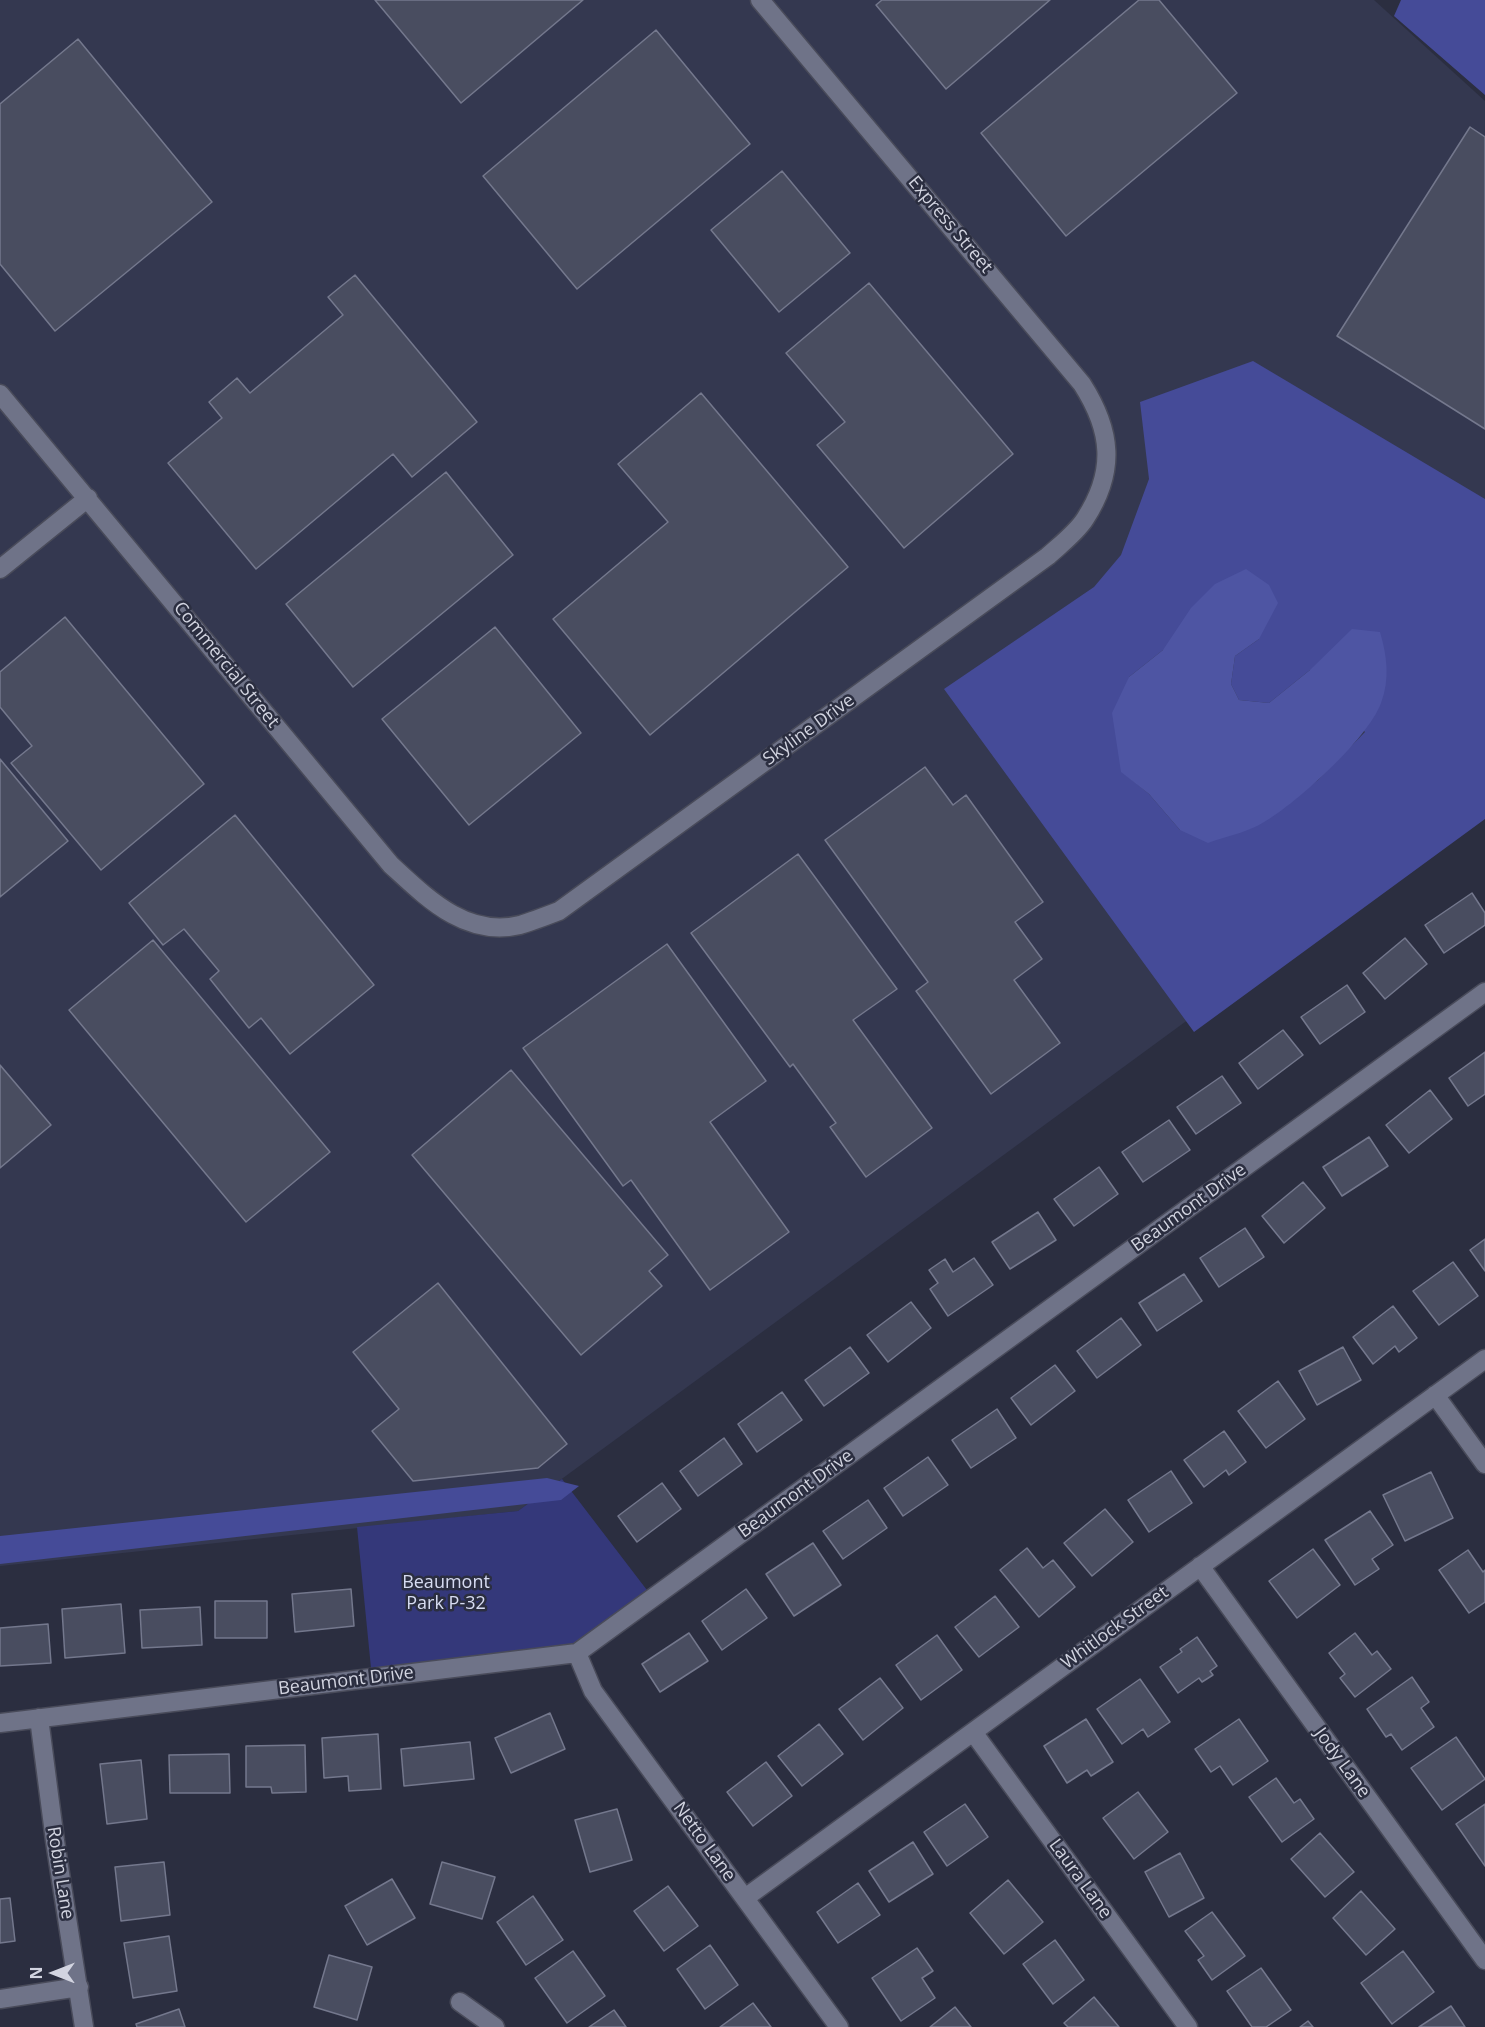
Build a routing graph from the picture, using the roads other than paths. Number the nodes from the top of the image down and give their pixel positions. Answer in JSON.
{"nodes":[{"id":1,"x":760,"y":0,"type":"edge"},
{"id":2,"x":0,"y":394,"type":"edge"},
{"id":3,"x":1107,"y":467,"type":"joint"},
{"id":4,"x":88,"y":498,"type":"junction"},
{"id":5,"x":0,"y":569,"type":"edge"},
{"id":6,"x":466,"y":923,"type":"joint"},
{"id":7,"x":1485,"y":992,"type":"edge"},
{"id":8,"x":1485,"y":1359,"type":"edge"},
{"id":9,"x":1435,"y":1395,"type":"junction"},
{"id":10,"x":1485,"y":1464,"type":"edge"},
{"id":11,"x":1200,"y":1566,"type":"junction"},
{"id":12,"x":577,"y":1653,"type":"junction"},
{"id":13,"x":39,"y":1718,"type":"junction"},
{"id":14,"x":0,"y":1723,"type":"edge"},
{"id":15,"x":973,"y":1732,"type":"junction"},
{"id":16,"x":745,"y":1898,"type":"junction"},
{"id":17,"x":1485,"y":1960,"type":"edge"},
{"id":18,"x":79,"y":1987,"type":"junction"},
{"id":19,"x":0,"y":1999,"type":"edge"},
{"id":20,"x":460,"y":2002,"type":"dead end"},
{"id":21,"x":84,"y":2027,"type":"edge"},
{"id":22,"x":495,"y":2027,"type":"edge"},
{"id":23,"x":839,"y":2027,"type":"edge"},
{"id":24,"x":1188,"y":2027,"type":"edge"}],
"edges":[{"from":1,"to":3,"type":"street","name":"Express Street"},
{"from":2,"to":4,"type":"street","name":"Commercial Street"},
{"from":3,"to":6,"type":"street","name":"Skyline Drive"},
{"from":4,"to":5,"type":"street"},
{"from":4,"to":6,"type":"street","name":"Commercial Street"},
{"from":7,"to":12,"type":"street","name":"Beaumont Drive"},
{"from":8,"to":9,"type":"street","name":"Whitlock Street"},
{"from":9,"to":10,"type":"street"},
{"from":9,"to":11,"type":"street","name":"Whitlock Street"},
{"from":11,"to":15,"type":"street","name":"Whitlock Street"},
{"from":11,"to":17,"type":"street","name":"Jody Lane"},
{"from":12,"to":13,"type":"street","name":"Beaumont Drive"},
{"from":12,"to":16,"type":"street","name":"Netto Lane"},
{"from":13,"to":14,"type":"street","name":"Beaumont Drive"},
{"from":13,"to":18,"type":"street","name":"Robin Lane"},
{"from":15,"to":16,"type":"street","name":"Whitlock Street"},
{"from":15,"to":24,"type":"street","name":"Laura Lane"},
{"from":16,"to":23,"type":"street","name":"Netto Lane"},
{"from":18,"to":19,"type":"street"},
{"from":18,"to":21,"type":"street","name":"Robin Lane"},
{"from":20,"to":22,"type":"street"}]}
